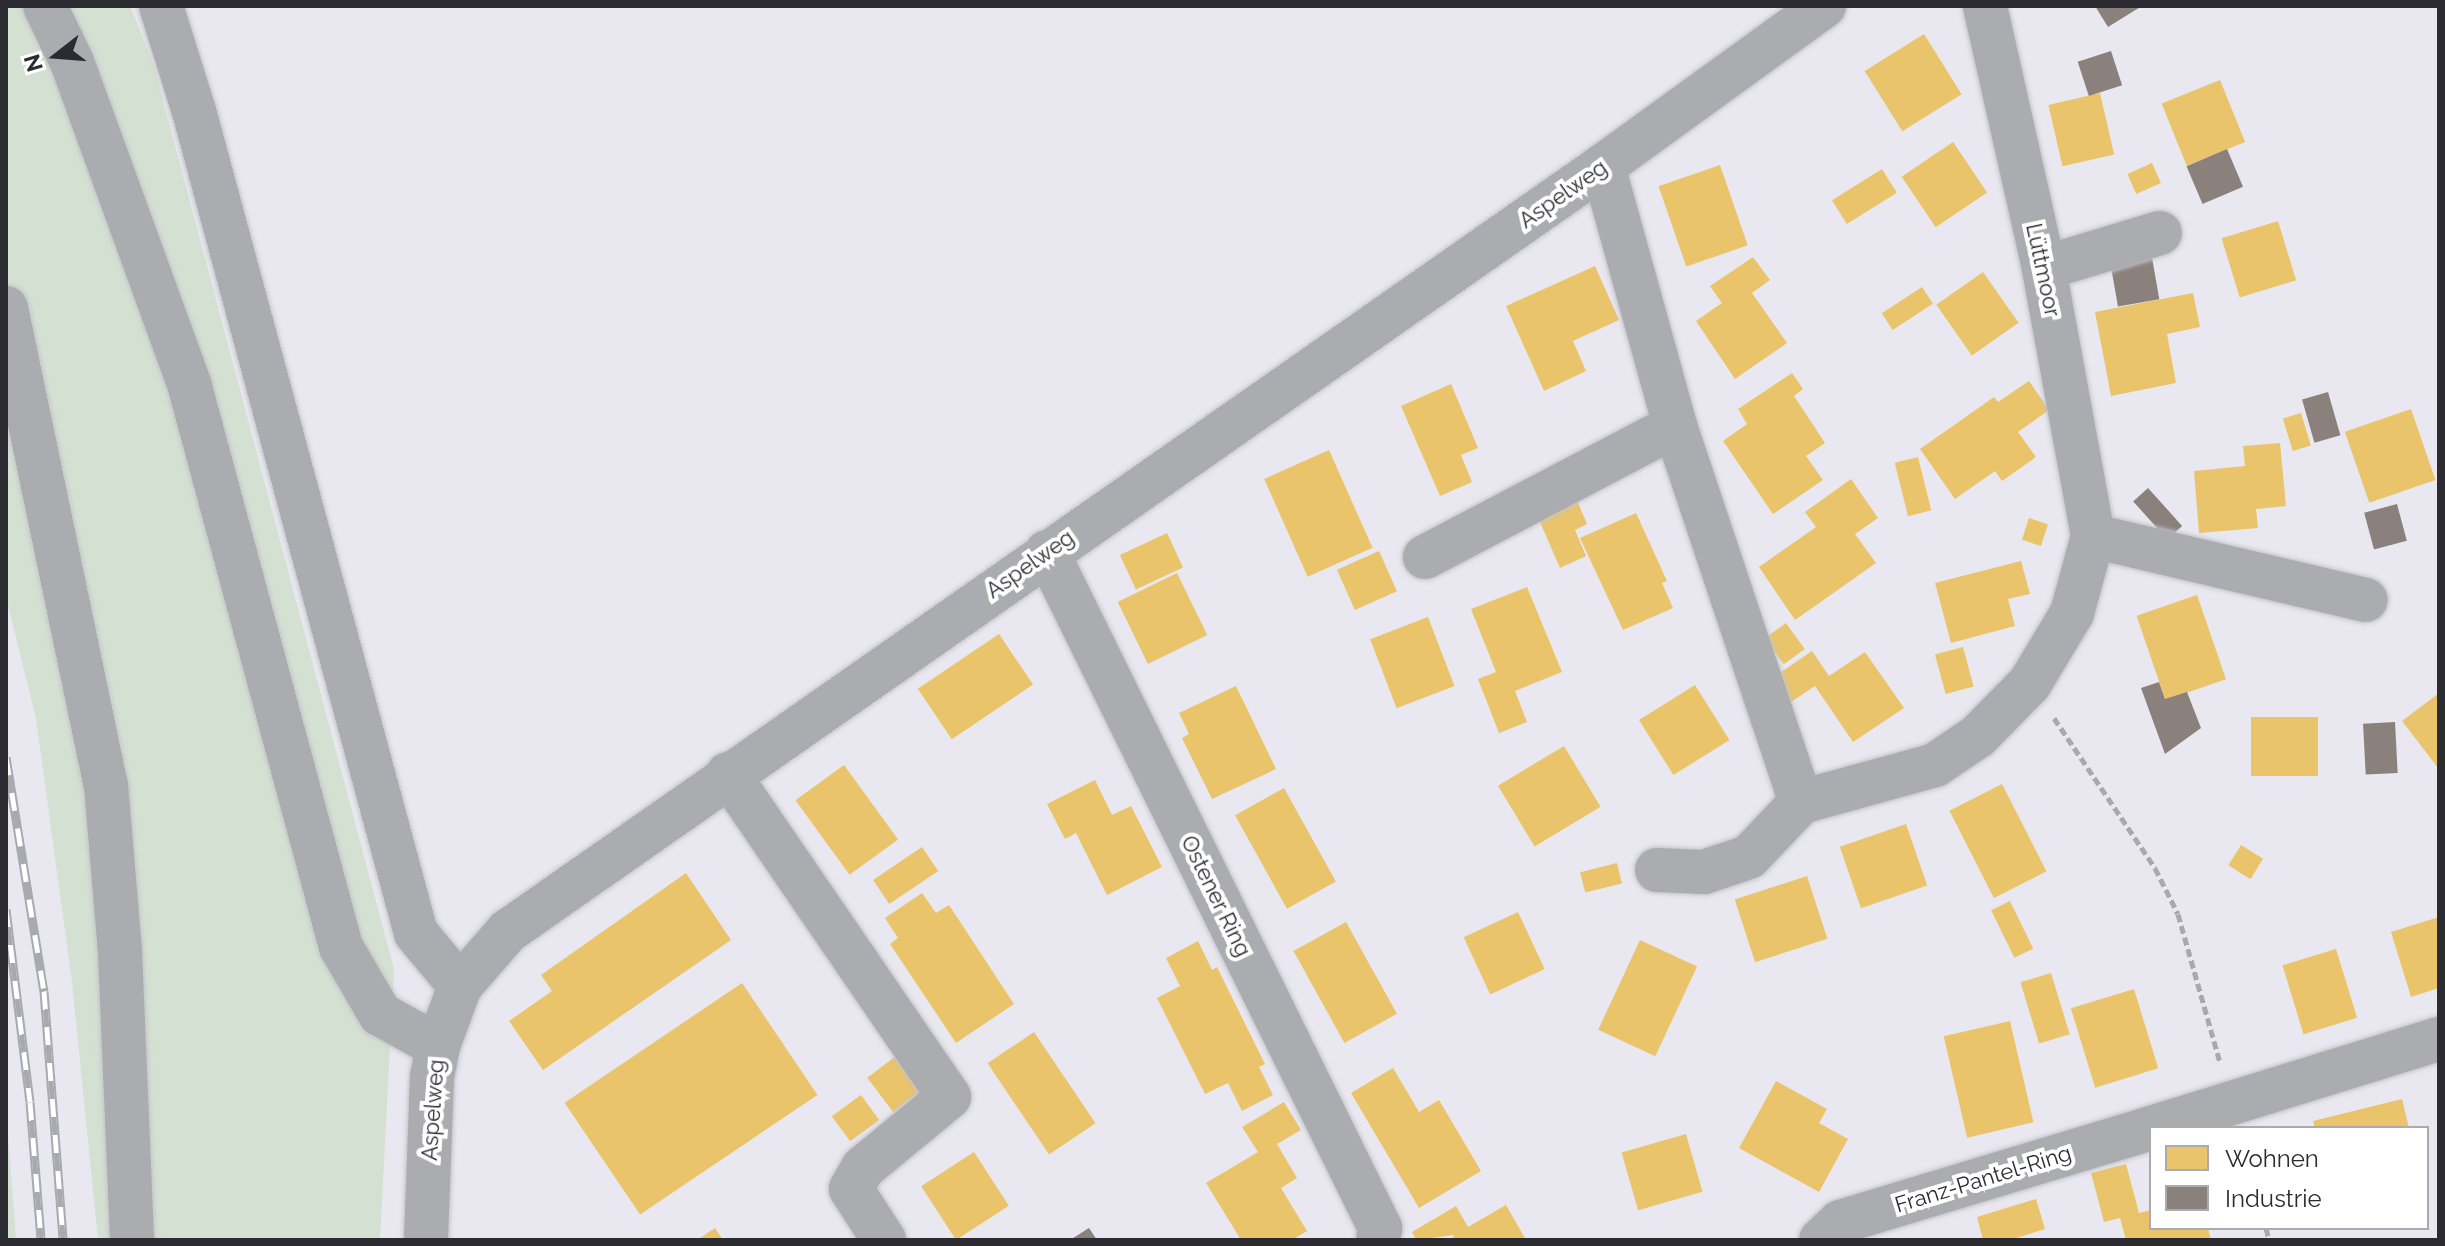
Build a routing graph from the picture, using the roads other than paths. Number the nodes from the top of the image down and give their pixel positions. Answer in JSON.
{"nodes":[{"id":1,"x":45,"y":6,"type":"edge"},
{"id":2,"x":161,"y":6,"type":"edge"},
{"id":3,"x":1824,"y":6,"type":"edge"},
{"id":4,"x":1985,"y":6,"type":"edge"},
{"id":5,"x":1603,"y":166,"type":"junction"},
{"id":6,"x":2160,"y":233,"type":"dead end"},
{"id":7,"x":2044,"y":268,"type":"junction"},
{"id":8,"x":6,"y":308,"type":"edge"},
{"id":9,"x":1675,"y":426,"type":"junction"},
{"id":10,"x":2093,"y":536,"type":"junction"},
{"id":11,"x":1047,"y":552,"type":"junction"},
{"id":12,"x":1425,"y":557,"type":"dead end"},
{"id":13,"x":2366,"y":600,"type":"dead end"},
{"id":14,"x":728,"y":774,"type":"junction"},
{"id":15,"x":1801,"y":802,"type":"junction"},
{"id":16,"x":1657,"y":870,"type":"dead end"},
{"id":17,"x":460,"y":986,"type":"junction"},
{"id":18,"x":2439,"y":1039,"type":"edge"},
{"id":19,"x":438,"y":1046,"type":"junction"},
{"id":20,"x":2158,"y":1126,"type":"edge"},
{"id":21,"x":2149,"y":1129,"type":"edge"},
{"id":22,"x":132,"y":1240,"type":"edge"},
{"id":23,"x":426,"y":1240,"type":"edge"},
{"id":24,"x":884,"y":1240,"type":"edge"},
{"id":25,"x":1378,"y":1240,"type":"edge"},
{"id":26,"x":1821,"y":1240,"type":"edge"}],
"edges":[{"from":1,"to":19,"type":"street"},
{"from":2,"to":17,"type":"street"},
{"from":3,"to":5,"type":"street","name":"Aspelweg"},
{"from":4,"to":7,"type":"street","name":"Lüttmoor"},
{"from":5,"to":9,"type":"street"},
{"from":5,"to":11,"type":"street","name":"Aspelweg"},
{"from":6,"to":7,"type":"street"},
{"from":7,"to":10,"type":"street","name":"Lüttmoor"},
{"from":8,"to":22,"type":"street"},
{"from":9,"to":12,"type":"street"},
{"from":9,"to":15,"type":"street"},
{"from":10,"to":13,"type":"street"},
{"from":10,"to":15,"type":"street","name":"Lüttmoor"},
{"from":11,"to":14,"type":"street","name":"Aspelweg"},
{"from":11,"to":25,"type":"street","name":"Ostener Ring"},
{"from":14,"to":17,"type":"street","name":"Aspelweg"},
{"from":14,"to":24,"type":"street"},
{"from":15,"to":16,"type":"street"},
{"from":17,"to":19,"type":"street","name":"Aspelweg"},
{"from":18,"to":20,"type":"street","name":"Franz-Pantel-Ring"},
{"from":19,"to":23,"type":"street","name":"Aspelweg"},
{"from":21,"to":26,"type":"street","name":"Franz-Pantel-Ring"}]}
